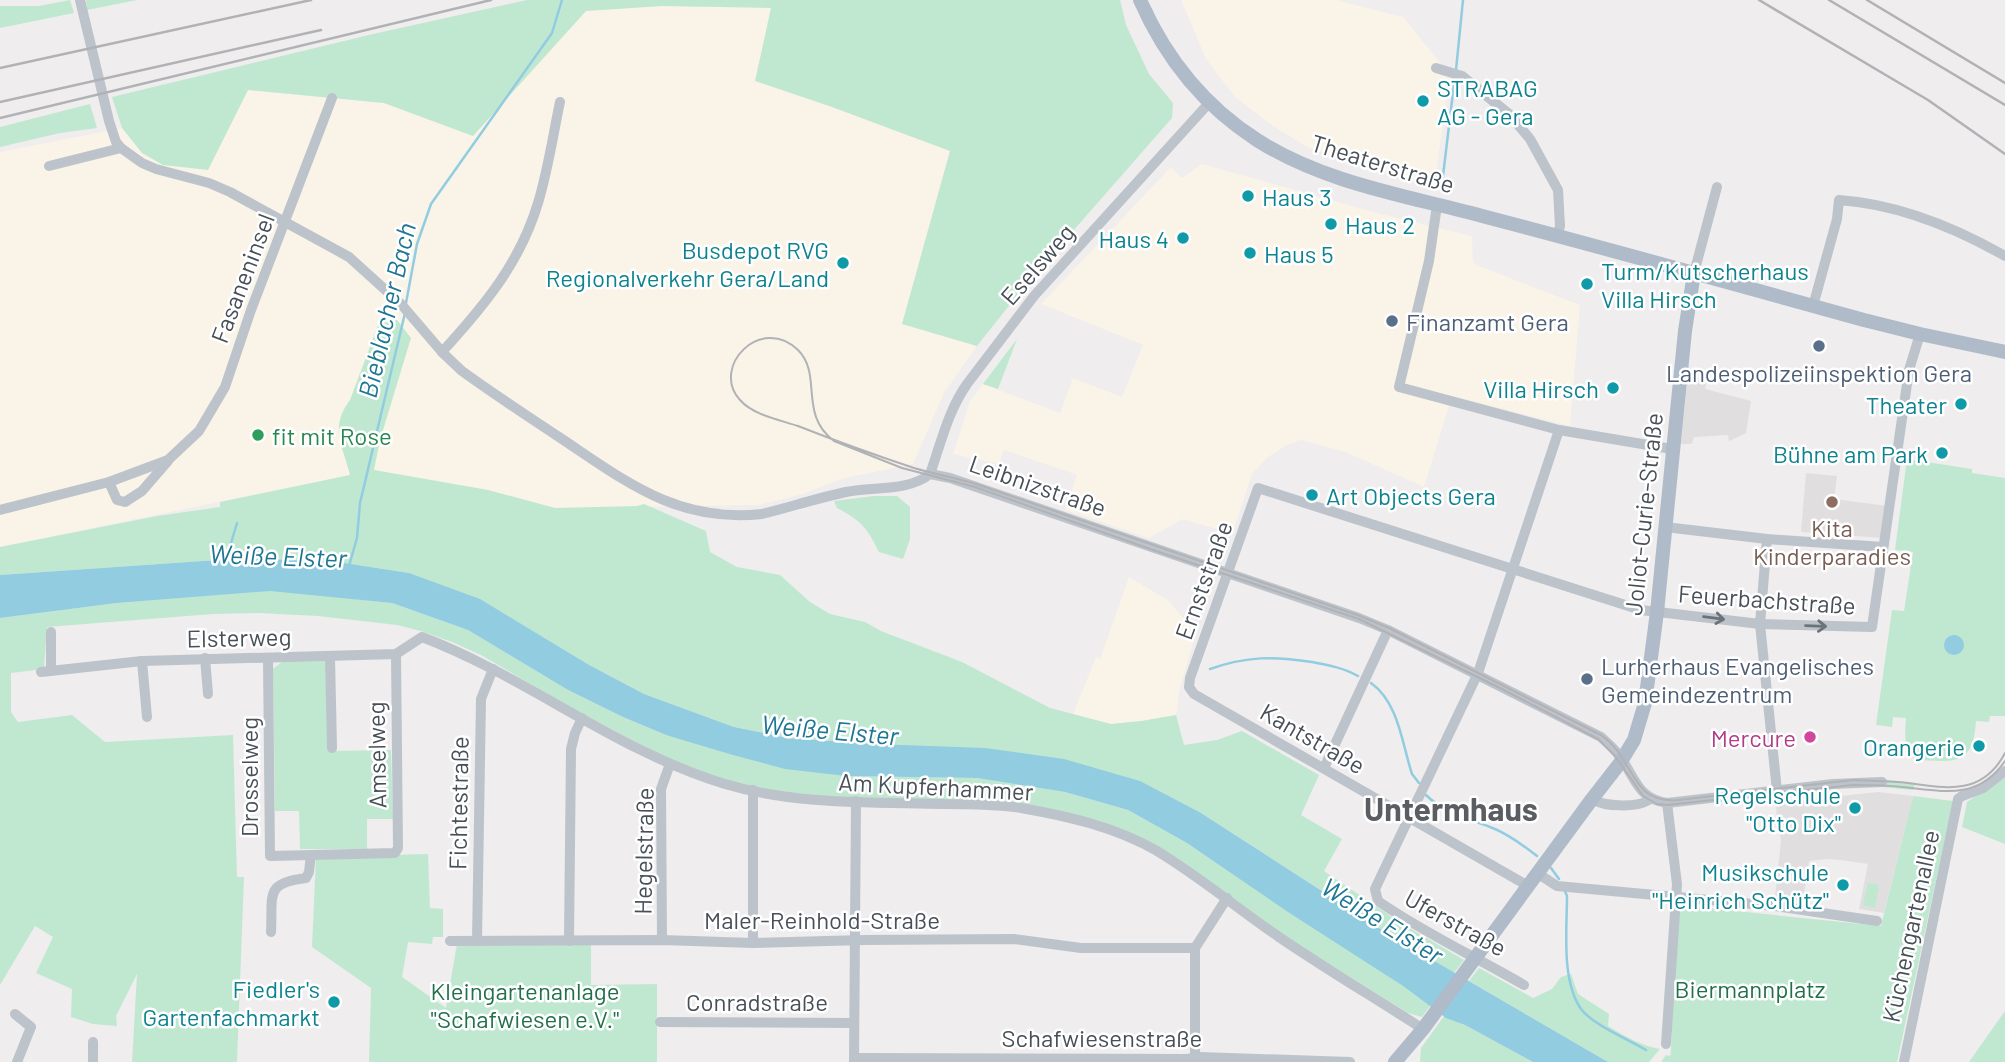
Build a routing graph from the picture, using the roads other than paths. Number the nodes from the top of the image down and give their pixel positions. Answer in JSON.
{"nodes":[{"id":1,"x":80,"y":0,"type":"edge"},
{"id":2,"x":1140,"y":0,"type":"edge"},
{"id":3,"x":1436,"y":68,"type":"dead end"},
{"id":4,"x":332,"y":98,"type":"dead end"},
{"id":5,"x":560,"y":102,"type":"dead end"},
{"id":6,"x":1209,"y":103,"type":"junction"},
{"id":7,"x":121,"y":148,"type":"junction"},
{"id":8,"x":49,"y":166,"type":"dead end"},
{"id":9,"x":1717,"y":187,"type":"dead end"},
{"id":10,"x":1437,"y":205,"type":"junction"},
{"id":11,"x":286,"y":222,"type":"junction"},
{"id":12,"x":1557,"y":236,"type":"junction"},
{"id":13,"x":2005,"y":256,"type":"edge"},
{"id":14,"x":1693,"y":273,"type":"junction"},
{"id":15,"x":1812,"y":306,"type":"junction"},
{"id":16,"x":1920,"y":334,"type":"junction"},
{"id":17,"x":442,"y":352,"type":"junction"},
{"id":18,"x":2005,"y":352,"type":"edge"},
{"id":19,"x":1559,"y":430,"type":"junction"},
{"id":20,"x":1672,"y":449,"type":"junction"},
{"id":21,"x":169,"y":460,"type":"junction"},
{"id":22,"x":930,"y":474,"type":"junction"},
{"id":23,"x":109,"y":482,"type":"junction"},
{"id":24,"x":1258,"y":488,"type":"joint"},
{"id":25,"x":0,"y":510,"type":"edge"},
{"id":26,"x":1665,"y":527,"type":"junction"},
{"id":27,"x":1766,"y":539,"type":"junction"},
{"id":28,"x":1883,"y":547,"type":"junction"},
{"id":29,"x":1511,"y":569,"type":"junction"},
{"id":30,"x":1228,"y":573,"type":"junction"},
{"id":31,"x":1657,"y":612,"type":"junction"},
{"id":32,"x":1760,"y":624,"type":"junction"},
{"id":33,"x":1388,"y":630,"type":"junction"},
{"id":34,"x":51,"y":632,"type":"dead end"},
{"id":35,"x":396,"y":654,"type":"junction"},
{"id":36,"x":330,"y":657,"type":"junction"},
{"id":37,"x":205,"y":658,"type":"junction"},
{"id":38,"x":268,"y":658,"type":"junction"},
{"id":39,"x":142,"y":662,"type":"junction"},
{"id":40,"x":493,"y":669,"type":"junction"},
{"id":41,"x":1477,"y":674,"type":"junction"},
{"id":42,"x":1189,"y":687,"type":"joint"},
{"id":43,"x":208,"y":694,"type":"dead end"},
{"id":44,"x":147,"y":717,"type":"dead end"},
{"id":45,"x":582,"y":719,"type":"junction"},
{"id":46,"x":332,"y":748,"type":"dead end"},
{"id":47,"x":1622,"y":760,"type":"junction"},
{"id":48,"x":670,"y":764,"type":"junction"},
{"id":49,"x":1324,"y":768,"type":"junction"},
{"id":50,"x":2005,"y":771,"type":"edge"},
{"id":51,"x":1882,"y":782,"type":"dead end"},
{"id":52,"x":753,"y":790,"type":"junction"},
{"id":53,"x":1777,"y":791,"type":"junction"},
{"id":54,"x":1592,"y":799,"type":"junction"},
{"id":55,"x":1650,"y":799,"type":"junction"},
{"id":56,"x":856,"y":801,"type":"junction"},
{"id":57,"x":1667,"y":803,"type":"junction"},
{"id":58,"x":1410,"y":818,"type":"junction"},
{"id":59,"x":395,"y":853,"type":"joint"},
{"id":60,"x":311,"y":855,"type":"junction"},
{"id":61,"x":1537,"y":873,"type":"junction"},
{"id":62,"x":1528,"y":886,"type":"junction"},
{"id":63,"x":1227,"y":898,"type":"junction"},
{"id":64,"x":1676,"y":898,"type":"junction"},
{"id":65,"x":1877,"y":921,"type":"dead end"},
{"id":66,"x":271,"y":932,"type":"dead end"},
{"id":67,"x":450,"y":940,"type":"dead end"},
{"id":68,"x":662,"y":940,"type":"junction"},
{"id":69,"x":855,"y":940,"type":"junction"},
{"id":70,"x":477,"y":941,"type":"junction"},
{"id":71,"x":569,"y":941,"type":"junction"},
{"id":72,"x":753,"y":943,"type":"junction"},
{"id":73,"x":1195,"y":948,"type":"junction"},
{"id":74,"x":1473,"y":960,"type":"junction"},
{"id":75,"x":1524,"y":985,"type":"dead end"},
{"id":76,"x":15,"y":1014,"type":"dead end"},
{"id":77,"x":660,"y":1022,"type":"dead end"},
{"id":78,"x":854,"y":1023,"type":"junction"},
{"id":79,"x":1425,"y":1025,"type":"junction"},
{"id":80,"x":93,"y":1042,"type":"dead end"},
{"id":81,"x":1666,"y":1044,"type":"dead end"},
{"id":82,"x":854,"y":1060,"type":"edge"},
{"id":83,"x":1195,"y":1060,"type":"edge"},
{"id":84,"x":17,"y":1062,"type":"edge"},
{"id":85,"x":93,"y":1062,"type":"edge"},
{"id":86,"x":1350,"y":1062,"type":"edge"},
{"id":87,"x":1395,"y":1062,"type":"edge"},
{"id":88,"x":1903,"y":1062,"type":"edge"}],
"edges":[{"from":1,"to":7,"type":"street"},
{"from":2,"to":6,"type":"main road","name":"Theaterstraße"},
{"from":3,"to":12,"type":"street"},
{"from":4,"to":11,"type":"street","name":"Fasaneninsel"},
{"from":5,"to":17,"type":"street"},
{"from":6,"to":10,"type":"main road","name":"Theaterstraße"},
{"from":6,"to":22,"type":"street","name":"Eselsweg"},
{"from":7,"to":8,"type":"street"},
{"from":7,"to":11,"type":"street","name":"Leibnizstraße"},
{"from":9,"to":14,"type":"street","name":"Joliot-Curie-Straße"},
{"from":10,"to":12,"type":"main road","name":"Theaterstraße"},
{"from":10,"to":19,"type":"street"},
{"from":11,"to":17,"type":"street","name":"Leibnizstraße"},
{"from":11,"to":21,"type":"street","name":"Fasaneninsel"},
{"from":12,"to":14,"type":"main road","name":"Theaterstraße"},
{"from":13,"to":15,"type":"street"},
{"from":14,"to":15,"type":"main road","name":"Theaterstraße"},
{"from":14,"to":20,"type":"main road","name":"Joliot-Curie-Straße"},
{"from":15,"to":16,"type":"main road","name":"Theaterstraße"},
{"from":16,"to":18,"type":"main road","name":"Theaterstraße"},
{"from":16,"to":28,"type":"street"},
{"from":17,"to":22,"type":"street","name":"Leibnizstraße"},
{"from":19,"to":20,"type":"street"},
{"from":19,"to":29,"type":"street"},
{"from":20,"to":26,"type":"main road","name":"Joliot-Curie-Straße"},
{"from":21,"to":23,"type":"street","name":"Fasaneninsel"},
{"from":21,"to":23,"type":"street","name":"Fasaneninsel"},
{"from":22,"to":30,"type":"street","name":"Leibnizstraße"},
{"from":23,"to":25,"type":"street","name":"Fasaneninsel"},
{"from":24,"to":29,"type":"street","name":"Feuerbachstraße"},
{"from":24,"to":30,"type":"street","name":"Ernststraße"},
{"from":26,"to":27,"type":"street"},
{"from":26,"to":31,"type":"main road","name":"Joliot-Curie-Straße"},
{"from":27,"to":28,"type":"street"},
{"from":27,"to":32,"type":"street"},
{"from":32,"to":28,"type":"street","name":"Feuerbachstraße","one_way":true},
{"from":29,"to":31,"type":"street","name":"Feuerbachstraße"},
{"from":29,"to":41,"type":"street"},
{"from":30,"to":33,"type":"street","name":"Leibnizstraße"},
{"from":30,"to":42,"type":"street","name":"Ernststraße"},
{"from":31,"to":32,"type":"street","name":"Feuerbachstraße","one_way":true},
{"from":31,"to":47,"type":"main road","name":"Joliot-Curie-Straße"},
{"from":32,"to":53,"type":"street"},
{"from":33,"to":41,"type":"street","name":"Leibnizstraße"},
{"from":33,"to":49,"type":"street"},
{"from":34,"to":39,"type":"street","name":"Elsterweg"},
{"from":35,"to":36,"type":"street","name":"Elsterweg"},
{"from":35,"to":40,"type":"street","name":"Am Kupferhammer"},
{"from":35,"to":59,"type":"street","name":"Amselweg"},
{"from":36,"to":38,"type":"street","name":"Elsterweg"},
{"from":36,"to":46,"type":"street"},
{"from":37,"to":38,"type":"street","name":"Elsterweg"},
{"from":37,"to":39,"type":"street","name":"Elsterweg"},
{"from":37,"to":43,"type":"street"},
{"from":38,"to":60,"type":"street","name":"Drosselweg"},
{"from":39,"to":44,"type":"street"},
{"from":40,"to":45,"type":"street","name":"Am Kupferhammer"},
{"from":40,"to":70,"type":"street","name":"Fichtestraße"},
{"from":41,"to":47,"type":"street","name":"Leibnizstraße"},
{"from":41,"to":58,"type":"street"},
{"from":42,"to":49,"type":"street","name":"Kantstraße"},
{"from":45,"to":48,"type":"street","name":"Am Kupferhammer"},
{"from":45,"to":71,"type":"street"},
{"from":47,"to":54,"type":"main road","name":"Joliot-Curie-Straße"},
{"from":47,"to":55,"type":"street","name":"Leibnizstraße"},
{"from":48,"to":52,"type":"street","name":"Am Kupferhammer"},
{"from":48,"to":68,"type":"street","name":"Hegelstraße"},
{"from":49,"to":58,"type":"street","name":"Kantstraße"},
{"from":50,"to":88,"type":"street","name":"Küchengartenallee"},
{"from":51,"to":53,"type":"street"},
{"from":52,"to":56,"type":"street","name":"Am Kupferhammer"},
{"from":52,"to":72,"type":"street"},
{"from":53,"to":57,"type":"street"},
{"from":54,"to":55,"type":"street"},
{"from":54,"to":61,"type":"main road","name":"Joliot-Curie-Straße"},
{"from":55,"to":57,"type":"street"},
{"from":56,"to":63,"type":"street","name":"Am Kupferhammer"},
{"from":56,"to":69,"type":"street","name":"Conradstraße"},
{"from":57,"to":64,"type":"street"},
{"from":58,"to":62,"type":"street","name":"Kantstraße"},
{"from":58,"to":74,"type":"street","name":"Uferstraße"},
{"from":59,"to":60,"type":"street","name":"Drosselweg"},
{"from":60,"to":66,"type":"street"},
{"from":61,"to":62,"type":"main road","name":"Joliot-Curie-Straße"},
{"from":61,"to":64,"type":"street"},
{"from":62,"to":74,"type":"main road","name":"Joliot-Curie-Straße"},
{"from":63,"to":73,"type":"street"},
{"from":63,"to":79,"type":"street","name":"Am Kupferhammer"},
{"from":64,"to":65,"type":"street"},
{"from":64,"to":81,"type":"street"},
{"from":67,"to":70,"type":"street","name":"Maler-Reinhold-Straße"},
{"from":68,"to":71,"type":"street","name":"Maler-Reinhold-Straße"},
{"from":68,"to":72,"type":"street","name":"Maler-Reinhold-Straße"},
{"from":69,"to":72,"type":"street","name":"Maler-Reinhold-Straße"},
{"from":69,"to":73,"type":"street","name":"Maler-Reinhold-Straße"},
{"from":69,"to":78,"type":"street","name":"Conradstraße"},
{"from":70,"to":71,"type":"street","name":"Maler-Reinhold-Straße"},
{"from":73,"to":83,"type":"street"},
{"from":74,"to":75,"type":"street","name":"Uferstraße"},
{"from":74,"to":79,"type":"main road","name":"Joliot-Curie-Straße"},
{"from":76,"to":84,"type":"street"},
{"from":77,"to":78,"type":"street","name":"Conradstraße"},
{"from":78,"to":82,"type":"street","name":"Conradstraße"},
{"from":79,"to":87,"type":"main road","name":"Joliot-Curie-Straße"},
{"from":80,"to":85,"type":"street"},
{"from":82,"to":83,"type":"street","name":"Schafwiesenstraße"},
{"from":83,"to":86,"type":"street","name":"Schafwiesenstraße"}]}
